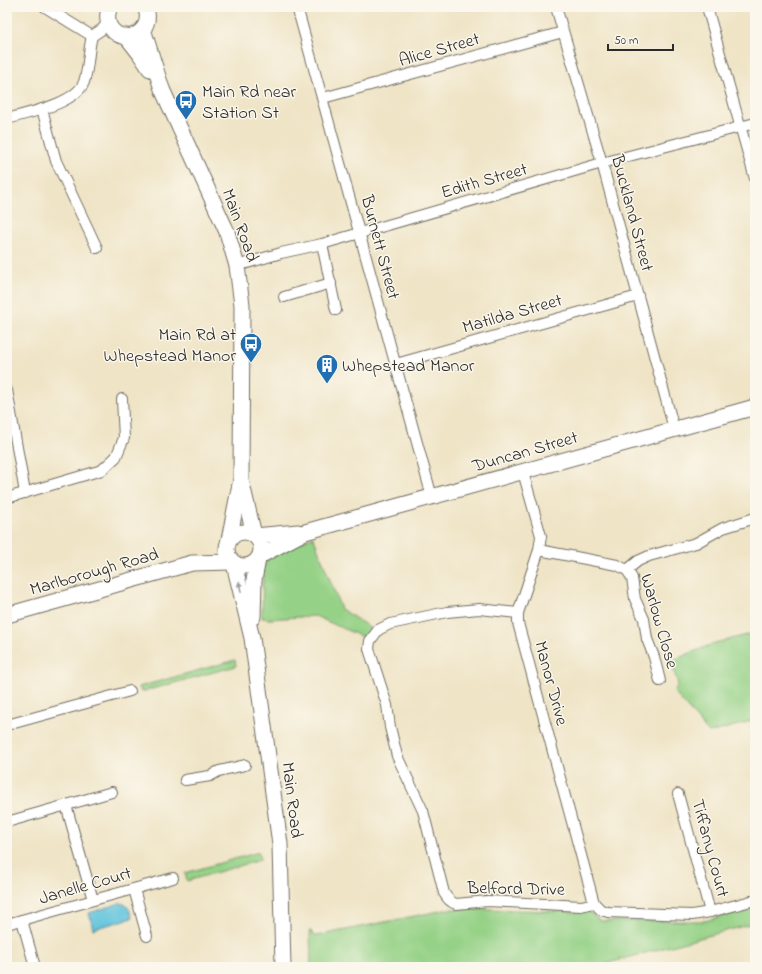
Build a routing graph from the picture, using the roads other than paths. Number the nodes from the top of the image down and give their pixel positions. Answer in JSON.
{"nodes":[{"id":1,"x":45,"y":7,"type":"edge"},
{"id":2,"x":110,"y":7,"type":"edge"},
{"id":3,"x":145,"y":7,"type":"edge"},
{"id":4,"x":297,"y":7,"type":"edge"},
{"id":5,"x":556,"y":7,"type":"edge"},
{"id":6,"x":707,"y":7,"type":"edge"},
{"id":7,"x":108,"y":23,"type":"junction"},
{"id":8,"x":143,"y":29,"type":"junction"},
{"id":9,"x":563,"y":32,"type":"junction"},
{"id":10,"x":92,"y":36,"type":"junction"},
{"id":11,"x":126,"y":36,"type":"junction"},
{"id":12,"x":162,"y":89,"type":"junction"},
{"id":13,"x":323,"y":98,"type":"junction"},
{"id":14,"x":42,"y":109,"type":"junction"},
{"id":15,"x":7,"y":119,"type":"edge"},
{"id":16,"x":755,"y":123,"type":"edge"},
{"id":17,"x":741,"y":127,"type":"junction"},
{"id":18,"x":602,"y":163,"type":"junction"},
{"id":19,"x":755,"y":179,"type":"edge"},
{"id":20,"x":360,"y":234,"type":"junction"},
{"id":21,"x":322,"y":244,"type":"junction"},
{"id":22,"x":97,"y":248,"type":"dead end"},
{"id":23,"x":237,"y":266,"type":"junction"},
{"id":24,"x":331,"y":282,"type":"junction"},
{"id":25,"x":638,"y":296,"type":"junction"},
{"id":26,"x":284,"y":297,"type":"dead end"},
{"id":27,"x":336,"y":310,"type":"dead end"},
{"id":28,"x":396,"y":364,"type":"junction"},
{"id":29,"x":7,"y":390,"type":"edge"},
{"id":30,"x":122,"y":399,"type":"dead end"},
{"id":31,"x":755,"y":407,"type":"edge"},
{"id":32,"x":674,"y":429,"type":"junction"},
{"id":33,"x":523,"y":472,"type":"junction"},
{"id":34,"x":241,"y":479,"type":"junction"},
{"id":35,"x":24,"y":493,"type":"junction"},
{"id":36,"x":432,"y":497,"type":"junction"},
{"id":37,"x":7,"y":498,"type":"edge"},
{"id":38,"x":755,"y":518,"type":"edge"},
{"id":39,"x":305,"y":532,"type":"junction"},
{"id":40,"x":255,"y":536,"type":"junction"},
{"id":41,"x":228,"y":541,"type":"junction"},
{"id":42,"x":539,"y":550,"type":"junction"},
{"id":43,"x":259,"y":557,"type":"junction"},
{"id":44,"x":192,"y":563,"type":"junction"},
{"id":45,"x":233,"y":563,"type":"junction"},
{"id":46,"x":627,"y":570,"type":"junction"},
{"id":47,"x":518,"y":613,"type":"junction"},
{"id":48,"x":7,"y":615,"type":"edge"},
{"id":49,"x":252,"y":638,"type":"junction"},
{"id":50,"x":660,"y":681,"type":"dead end"},
{"id":51,"x":130,"y":692,"type":"dead end"},
{"id":52,"x":7,"y":725,"type":"edge"},
{"id":53,"x":245,"y":765,"type":"dead end"},
{"id":54,"x":186,"y":780,"type":"dead end"},
{"id":55,"x":112,"y":792,"type":"dead end"},
{"id":56,"x":678,"y":794,"type":"dead end"},
{"id":57,"x":66,"y":806,"type":"junction"},
{"id":58,"x":7,"y":822,"type":"edge"},
{"id":59,"x":173,"y":878,"type":"dead end"},
{"id":60,"x":134,"y":889,"type":"junction"},
{"id":61,"x":93,"y":900,"type":"junction"},
{"id":62,"x":755,"y":900,"type":"edge"},
{"id":63,"x":594,"y":903,"type":"junction"},
{"id":64,"x":710,"y":912,"type":"junction"},
{"id":65,"x":22,"y":920,"type":"junction"},
{"id":66,"x":7,"y":924,"type":"edge"},
{"id":67,"x":147,"y":936,"type":"dead end"},
{"id":68,"x":35,"y":967,"type":"edge"},
{"id":69,"x":282,"y":967,"type":"edge"}],
"edges":[{"from":1,"to":10,"type":"street"},
{"from":2,"to":7,"type":"main road"},
{"from":3,"to":8,"type":"main road","name":"Main Road"},
{"from":4,"to":13,"type":"street","name":"Burnett Street"},
{"from":5,"to":9,"type":"street","name":"Buckland Street"},
{"from":6,"to":17,"type":"street"},
{"from":7,"to":10,"type":"street"},
{"from":7,"to":11,"type":"main road","name":"Main Road"},
{"from":8,"to":11,"type":"main road"},
{"from":8,"to":12,"type":"main road","name":"Main Road"},
{"from":9,"to":13,"type":"street","name":"Alice Street"},
{"from":9,"to":18,"type":"street","name":"Buckland Street"},
{"from":10,"to":14,"type":"street"},
{"from":11,"to":12,"type":"main road","name":"Main Road"},
{"from":12,"to":23,"type":"main road","name":"Main Road"},
{"from":13,"to":20,"type":"street","name":"Burnett Street"},
{"from":14,"to":15,"type":"street"},
{"from":14,"to":22,"type":"street"},
{"from":16,"to":17,"type":"street","name":"Edith Street"},
{"from":17,"to":18,"type":"street","name":"Edith Street"},
{"from":17,"to":19,"type":"street"},
{"from":18,"to":20,"type":"street","name":"Edith Street"},
{"from":18,"to":25,"type":"street","name":"Buckland Street"},
{"from":20,"to":21,"type":"street","name":"Edith Street"},
{"from":20,"to":28,"type":"street","name":"Burnett Street"},
{"from":21,"to":23,"type":"street","name":"Edith Street"},
{"from":21,"to":24,"type":"street"},
{"from":23,"to":34,"type":"main road","name":"Main Road"},
{"from":24,"to":26,"type":"street"},
{"from":24,"to":27,"type":"street"},
{"from":25,"to":28,"type":"street","name":"Matilda Street"},
{"from":25,"to":32,"type":"street","name":"Buckland Street"},
{"from":28,"to":36,"type":"street","name":"Burnett Street"},
{"from":29,"to":35,"type":"street"},
{"from":30,"to":35,"type":"street"},
{"from":31,"to":32,"type":"main road","name":"Duncan Street"},
{"from":32,"to":33,"type":"main road","name":"Duncan Street"},
{"from":33,"to":36,"type":"main road","name":"Duncan Street"},
{"from":33,"to":42,"type":"street","name":"Manor Drive"},
{"from":34,"to":40,"type":"main road","name":"Main Road"},
{"from":34,"to":41,"type":"main road","name":"Main Road"},
{"from":35,"to":37,"type":"street"},
{"from":36,"to":39,"type":"main road","name":"Duncan Street"},
{"from":38,"to":46,"type":"street"},
{"from":39,"to":40,"type":"main road","name":"Duncan Street"},
{"from":39,"to":43,"type":"main road","name":"Duncan Street"},
{"from":40,"to":41,"type":"main road"},
{"from":40,"to":43,"type":"main road"},
{"from":41,"to":44,"type":"main road","name":"Marlborough Road"},
{"from":41,"to":45,"type":"main road"},
{"from":42,"to":46,"type":"street"},
{"from":42,"to":47,"type":"street","name":"Manor Drive"},
{"from":43,"to":45,"type":"main road"},
{"from":43,"to":49,"type":"main road","name":"Main Road"},
{"from":44,"to":45,"type":"main road","name":"Marlborough Road"},
{"from":44,"to":48,"type":"main road","name":"Marlborough Road"},
{"from":49,"to":45,"type":"main road","name":"Main Road","one_way":true},
{"from":46,"to":50,"type":"street","name":"Warlow Close"},
{"from":47,"to":63,"type":"street","name":"Manor Drive"},
{"from":47,"to":63,"type":"street","name":"Belford Drive"},
{"from":49,"to":69,"type":"main road","name":"Main Road"},
{"from":51,"to":52,"type":"street"},
{"from":53,"to":54,"type":"street"},
{"from":55,"to":57,"type":"street"},
{"from":56,"to":64,"type":"street","name":"Tiffany Court"},
{"from":57,"to":58,"type":"street"},
{"from":57,"to":61,"type":"street"},
{"from":59,"to":60,"type":"street","name":"Janelle Court"},
{"from":60,"to":61,"type":"street","name":"Janelle Court"},
{"from":60,"to":67,"type":"street"},
{"from":61,"to":65,"type":"street","name":"Janelle Court"},
{"from":62,"to":64,"type":"street"},
{"from":63,"to":64,"type":"street"},
{"from":65,"to":66,"type":"street","name":"Janelle Court"},
{"from":65,"to":68,"type":"street"}]}
